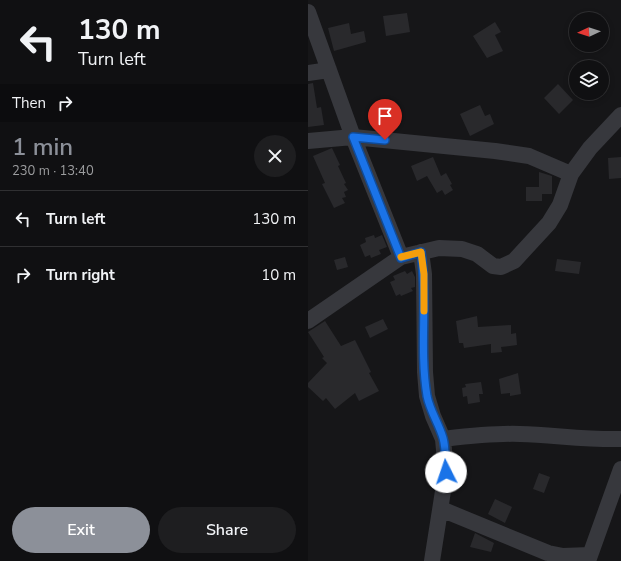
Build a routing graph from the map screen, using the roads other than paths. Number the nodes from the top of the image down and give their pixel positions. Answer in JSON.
{"nodes":[{"id":1,"x":308,"y":12,"type":"edge"},
{"id":2,"x":329,"y":70,"type":"junction"},
{"id":3,"x":308,"y":73,"type":"edge"},
{"id":4,"x":621,"y":115,"type":"edge"},
{"id":5,"x":353,"y":137,"type":"junction"},
{"id":6,"x":308,"y":141,"type":"edge"},
{"id":7,"x":571,"y":174,"type":"junction"},
{"id":8,"x":421,"y":252,"type":"junction"},
{"id":9,"x":401,"y":258,"type":"junction"},
{"id":10,"x":308,"y":321,"type":"edge"},
{"id":11,"x":443,"y":439,"type":"junction"},
{"id":12,"x":621,"y":439,"type":"edge"},
{"id":13,"x":621,"y":469,"type":"edge"},
{"id":14,"x":441,"y":509,"type":"junction"},
{"id":15,"x":589,"y":558,"type":"edge"},
{"id":16,"x":432,"y":561,"type":"edge"}],
"edges":[{"from":1,"to":2,"type":"street"},
{"from":2,"to":3,"type":"street"},
{"from":2,"to":5,"type":"street"},
{"from":4,"to":7,"type":"street"},
{"from":5,"to":6,"type":"street"},
{"from":5,"to":7,"type":"street"},
{"from":5,"to":9,"type":"street"},
{"from":7,"to":8,"type":"street"},
{"from":8,"to":9,"type":"street"},
{"from":8,"to":11,"type":"street"},
{"from":9,"to":10,"type":"street"},
{"from":11,"to":12,"type":"street"},
{"from":11,"to":14,"type":"street"},
{"from":13,"to":15,"type":"street"},
{"from":14,"to":15,"type":"street"},
{"from":14,"to":16,"type":"street"}]}
